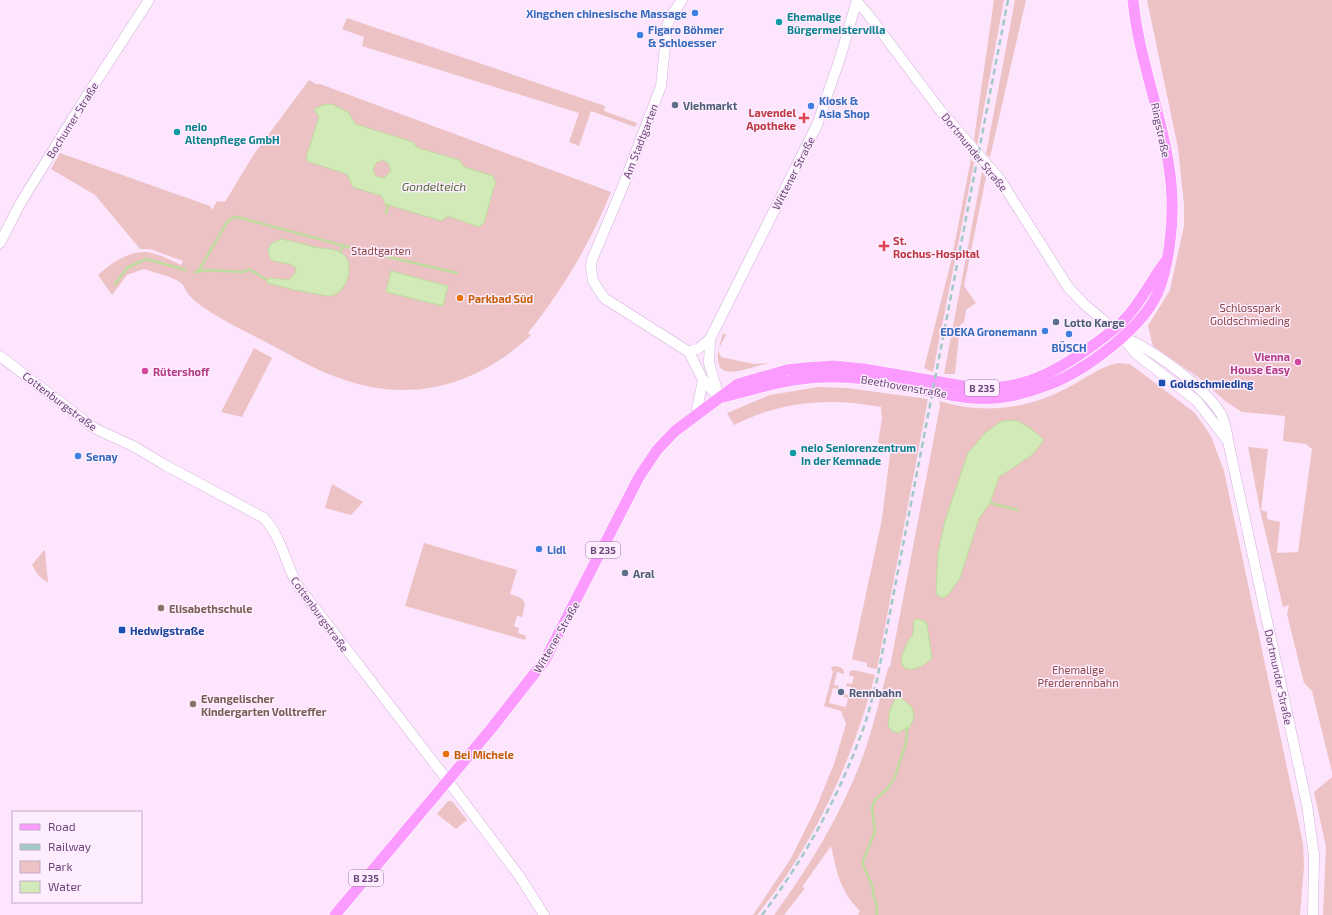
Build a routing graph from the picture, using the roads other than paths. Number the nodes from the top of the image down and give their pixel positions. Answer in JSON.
{"nodes":[{"id":1,"x":150,"y":0,"type":"edge"},
{"id":2,"x":682,"y":0,"type":"edge"},
{"id":3,"x":1133,"y":0,"type":"edge"},
{"id":4,"x":857,"y":1,"type":"edge"},
{"id":5,"x":0,"y":243,"type":"edge"},
{"id":6,"x":1165,"y":262,"type":"junction"},
{"id":7,"x":1114,"y":329,"type":"junction"},
{"id":8,"x":1123,"y":337,"type":"junction"},
{"id":9,"x":710,"y":339,"type":"junction"},
{"id":10,"x":689,"y":352,"type":"junction"},
{"id":11,"x":0,"y":356,"type":"edge"},
{"id":12,"x":703,"y":380,"type":"junction"},
{"id":13,"x":719,"y":398,"type":"junction"},
{"id":14,"x":696,"y":414,"type":"junction"},
{"id":15,"x":448,"y":781,"type":"junction"},
{"id":16,"x":335,"y":915,"type":"edge"},
{"id":17,"x":544,"y":915,"type":"edge"},
{"id":18,"x":1313,"y":915,"type":"edge"}],
"edges":[{"from":1,"to":5,"type":"street","name":"Bochumer Straße"},
{"from":2,"to":10,"type":"street","name":"Am Stadtgarten"},
{"from":3,"to":6,"type":"main road","name":"Ringstraße","number":"B 235"},
{"from":4,"to":7,"type":"street","name":"Dortmunder Straße"},
{"from":4,"to":9,"type":"street","name":"Wittener Straße"},
{"from":6,"to":7,"type":"main road","name":"Ringstraße","number":"B 235"},
{"from":6,"to":8,"type":"main road","name":"Ringstraße","number":"B 235"},
{"from":7,"to":8,"type":"street","name":"Dortmunder Straße"},
{"from":7,"to":13,"type":"main road","name":"Beethovenstraße","number":"B 235"},
{"from":8,"to":13,"type":"main road","name":"Beethovenstraße","number":"B 235"},
{"from":8,"to":18,"type":"street","name":"Dortmunder Straße"},
{"from":9,"to":10,"type":"street","name":"Wittener Straße"},
{"from":9,"to":13,"type":"street","name":"Wittener Straße"},
{"from":10,"to":12,"type":"street"},
{"from":11,"to":15,"type":"street","name":"Cottenburgstraße"},
{"from":12,"to":13,"type":"street"},
{"from":12,"to":14,"type":"street"},
{"from":13,"to":14,"type":"main road","name":"Wittener Straße","number":"B 235"},
{"from":14,"to":15,"type":"main road","name":"Wittener Straße","number":"B 235"},
{"from":15,"to":16,"type":"main road","name":"Wittener Straße","number":"B 235"},
{"from":15,"to":17,"type":"street","name":"Cottenburgstraße"}]}
